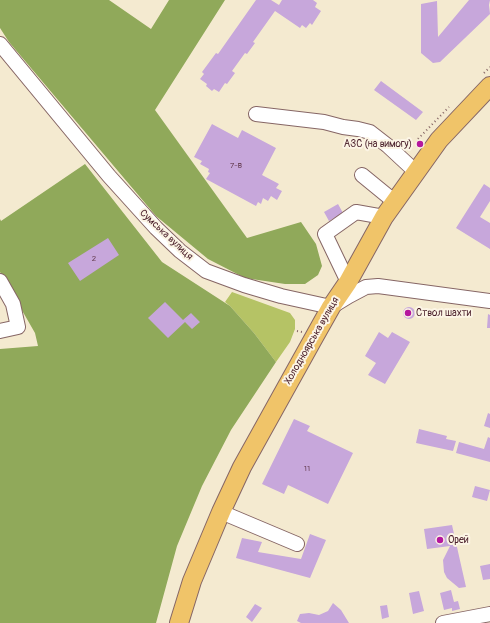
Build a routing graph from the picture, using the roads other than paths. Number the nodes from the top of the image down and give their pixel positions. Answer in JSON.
{"nodes":[{"id":1,"x":0,"y":44,"type":"edge"},
{"id":2,"x":490,"y":86,"type":"edge"},
{"id":3,"x":256,"y":114,"type":"dead end"},
{"id":4,"x":416,"y":172,"type":"junction"},
{"id":5,"x":362,"y":175,"type":"dead end"},
{"id":6,"x":395,"y":202,"type":"junction"},
{"id":7,"x":384,"y":217,"type":"junction"},
{"id":8,"x":0,"y":281,"type":"edge"},
{"id":9,"x":348,"y":282,"type":"junction"},
{"id":10,"x":490,"y":301,"type":"edge"},
{"id":11,"x":331,"y":307,"type":"junction"},
{"id":12,"x":0,"y":331,"type":"edge"},
{"id":13,"x":221,"y":512,"type":"junction"},
{"id":14,"x":297,"y":544,"type":"dead end"},
{"id":15,"x":490,"y":614,"type":"edge"},
{"id":16,"x":179,"y":623,"type":"edge"},
{"id":17,"x":443,"y":623,"type":"edge"}],
"edges":[{"from":1,"to":11,"type":"street","name":"Сумська вулиця"},
{"from":2,"to":4,"type":"main road","name":"Холодноярська вулиця"},
{"from":3,"to":4,"type":"street"},
{"from":4,"to":6,"type":"main road","name":"Холодноярська вулиця"},
{"from":5,"to":6,"type":"street"},
{"from":6,"to":7,"type":"main road","name":"Холодноярська вулиця"},
{"from":7,"to":9,"type":"main road","name":"Холодноярська вулиця"},
{"from":7,"to":9,"type":"street"},
{"from":8,"to":12,"type":"street"},
{"from":9,"to":11,"type":"main road","name":"Холодноярська вулиця"},
{"from":10,"to":11,"type":"street"},
{"from":11,"to":13,"type":"main road","name":"Холодноярська вулиця"},
{"from":13,"to":14,"type":"street"},
{"from":13,"to":16,"type":"main road","name":"Холодноярська вулиця"},
{"from":15,"to":17,"type":"street"}]}
